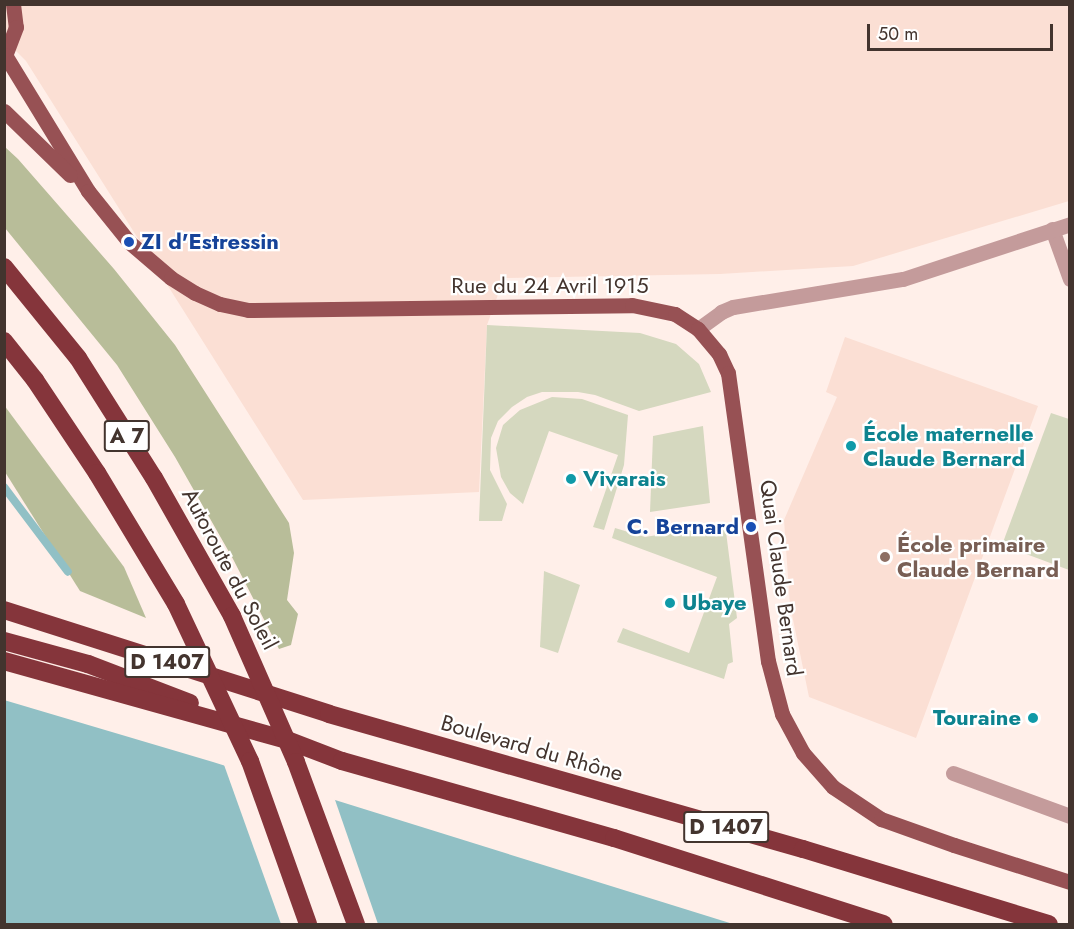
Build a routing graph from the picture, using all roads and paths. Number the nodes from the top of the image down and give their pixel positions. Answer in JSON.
{"nodes":[{"id":1,"x":12,"y":4,"type":"edge"},
{"id":2,"x":4,"y":55,"type":"edge"},
{"id":3,"x":4,"y":111,"type":"edge"},
{"id":4,"x":88,"y":191,"type":"junction"},
{"id":5,"x":1070,"y":224,"type":"edge"},
{"id":6,"x":1052,"y":229,"type":"junction"},
{"id":7,"x":4,"y":267,"type":"edge"},
{"id":8,"x":1070,"y":279,"type":"edge"},
{"id":9,"x":698,"y":329,"type":"junction"},
{"id":10,"x":4,"y":341,"type":"edge"},
{"id":11,"x":4,"y":610,"type":"edge"},
{"id":12,"x":4,"y":641,"type":"edge"},
{"id":13,"x":4,"y":661,"type":"edge"},
{"id":14,"x":287,"y":740,"type":"junction"},
{"id":15,"x":953,"y":773,"type":"dead end"},
{"id":16,"x":1070,"y":816,"type":"edge"},
{"id":17,"x":1070,"y":882,"type":"edge"},
{"id":18,"x":308,"y":924,"type":"edge"},
{"id":19,"x":356,"y":924,"type":"edge"},
{"id":20,"x":884,"y":924,"type":"edge"},
{"id":21,"x":1049,"y":924,"type":"edge"}],
"edges":[{"from":1,"to":2,"type":"main road"},
{"from":2,"to":4,"type":"main road","name":"Rue du 24 Avril 1915"},
{"from":3,"to":4,"type":"main road","name":"Rue du 24 Avril 1915"},
{"from":4,"to":9,"type":"main road","name":"Rue du 24 Avril 1915"},
{"from":5,"to":6,"type":"street"},
{"from":6,"to":8,"type":"street"},
{"from":6,"to":9,"type":"street"},
{"from":7,"to":19,"type":"highway","name":"Autoroute du Soleil","number":"A 7","bridge":true},
{"from":9,"to":17,"type":"main road","name":"Quai Claude Bernard"},
{"from":10,"to":18,"type":"highway","number":"A 7","bridge":true},
{"from":11,"to":21,"type":"highway","name":"Boulevard du Rhône","number":"D 1407"},
{"from":12,"to":14,"type":"highway"},
{"from":13,"to":14,"type":"highway","number":"D 1407"},
{"from":14,"to":20,"type":"highway","number":"D 1407"},
{"from":15,"to":16,"type":"street"}]}
